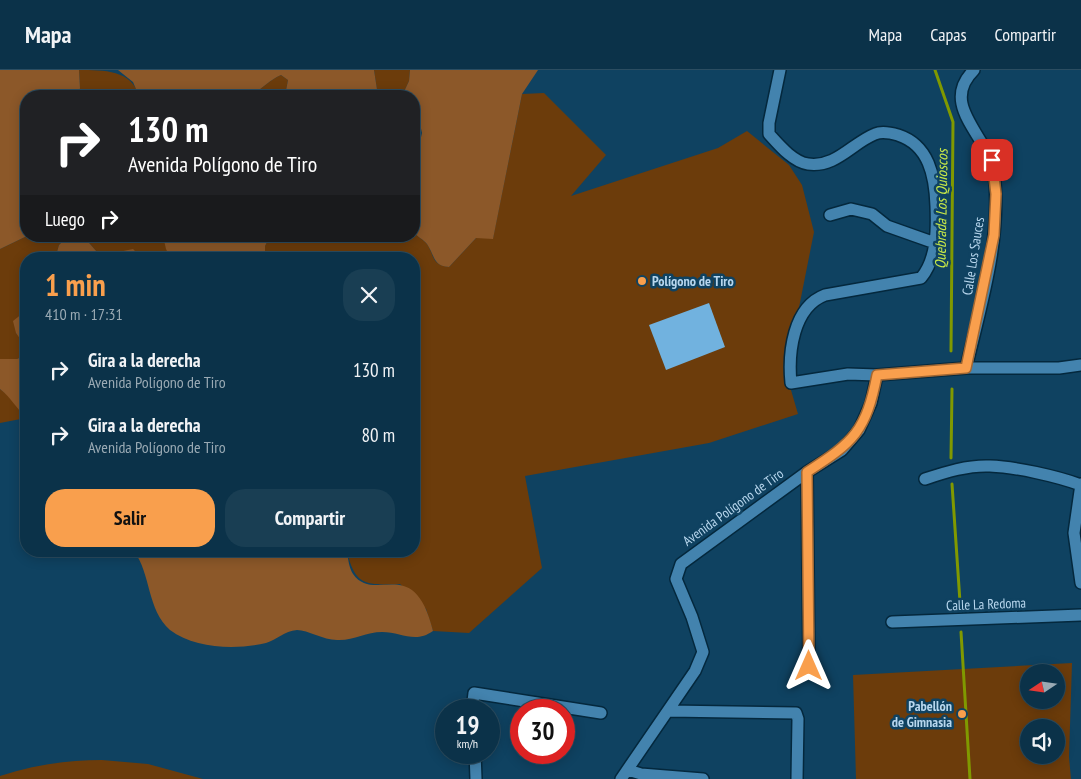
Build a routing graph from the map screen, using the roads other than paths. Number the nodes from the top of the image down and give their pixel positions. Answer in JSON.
{"nodes":[{"id":1,"x":780,"y":70,"type":"edge"},
{"id":2,"x":974,"y":70,"type":"edge"},
{"id":3,"x":830,"y":215,"type":"dead end"},
{"id":4,"x":935,"y":243,"type":"junction"},
{"id":5,"x":1081,"y":365,"type":"edge"},
{"id":6,"x":966,"y":368,"type":"junction"},
{"id":7,"x":877,"y":375,"type":"junction"},
{"id":8,"x":807,"y":472,"type":"junction"},
{"id":9,"x":926,"y":479,"type":"dead end"},
{"id":10,"x":1081,"y":484,"type":"edge"},
{"id":11,"x":1081,"y":583,"type":"edge"},
{"id":12,"x":1081,"y":615,"type":"edge"},
{"id":13,"x":892,"y":622,"type":"dead end"},
{"id":14,"x":809,"y":666,"type":"dead end"},
{"id":15,"x":473,"y":699,"type":"edge"},
{"id":16,"x":669,"y":711,"type":"junction"},
{"id":17,"x":601,"y":713,"type":"dead end"},
{"id":18,"x":475,"y":764,"type":"edge"},
{"id":19,"x":625,"y":775,"type":"edge"},
{"id":20,"x":476,"y":779,"type":"edge"},
{"id":21,"x":703,"y":779,"type":"edge"},
{"id":22,"x":797,"y":779,"type":"edge"}],
"edges":[{"from":1,"to":4,"type":"street"},
{"from":2,"to":6,"type":"street","name":"Calle Los Sauces"},
{"from":3,"to":4,"type":"street"},
{"from":4,"to":7,"type":"street"},
{"from":5,"to":6,"type":"street"},
{"from":6,"to":7,"type":"street"},
{"from":7,"to":8,"type":"street","name":"Avenida Polígono de Tiro"},
{"from":8,"to":14,"type":"street"},
{"from":8,"to":16,"type":"street","name":"Avenida Polígono de Tiro"},
{"from":9,"to":10,"type":"street"},
{"from":10,"to":11,"type":"street"},
{"from":12,"to":13,"type":"street","name":"Calle La Redoma"},
{"from":15,"to":17,"type":"street"},
{"from":16,"to":19,"type":"street","name":"Avenida Polígono de Tiro"},
{"from":16,"to":22,"type":"street"},
{"from":18,"to":20,"type":"street"},
{"from":19,"to":21,"type":"street"}]}
